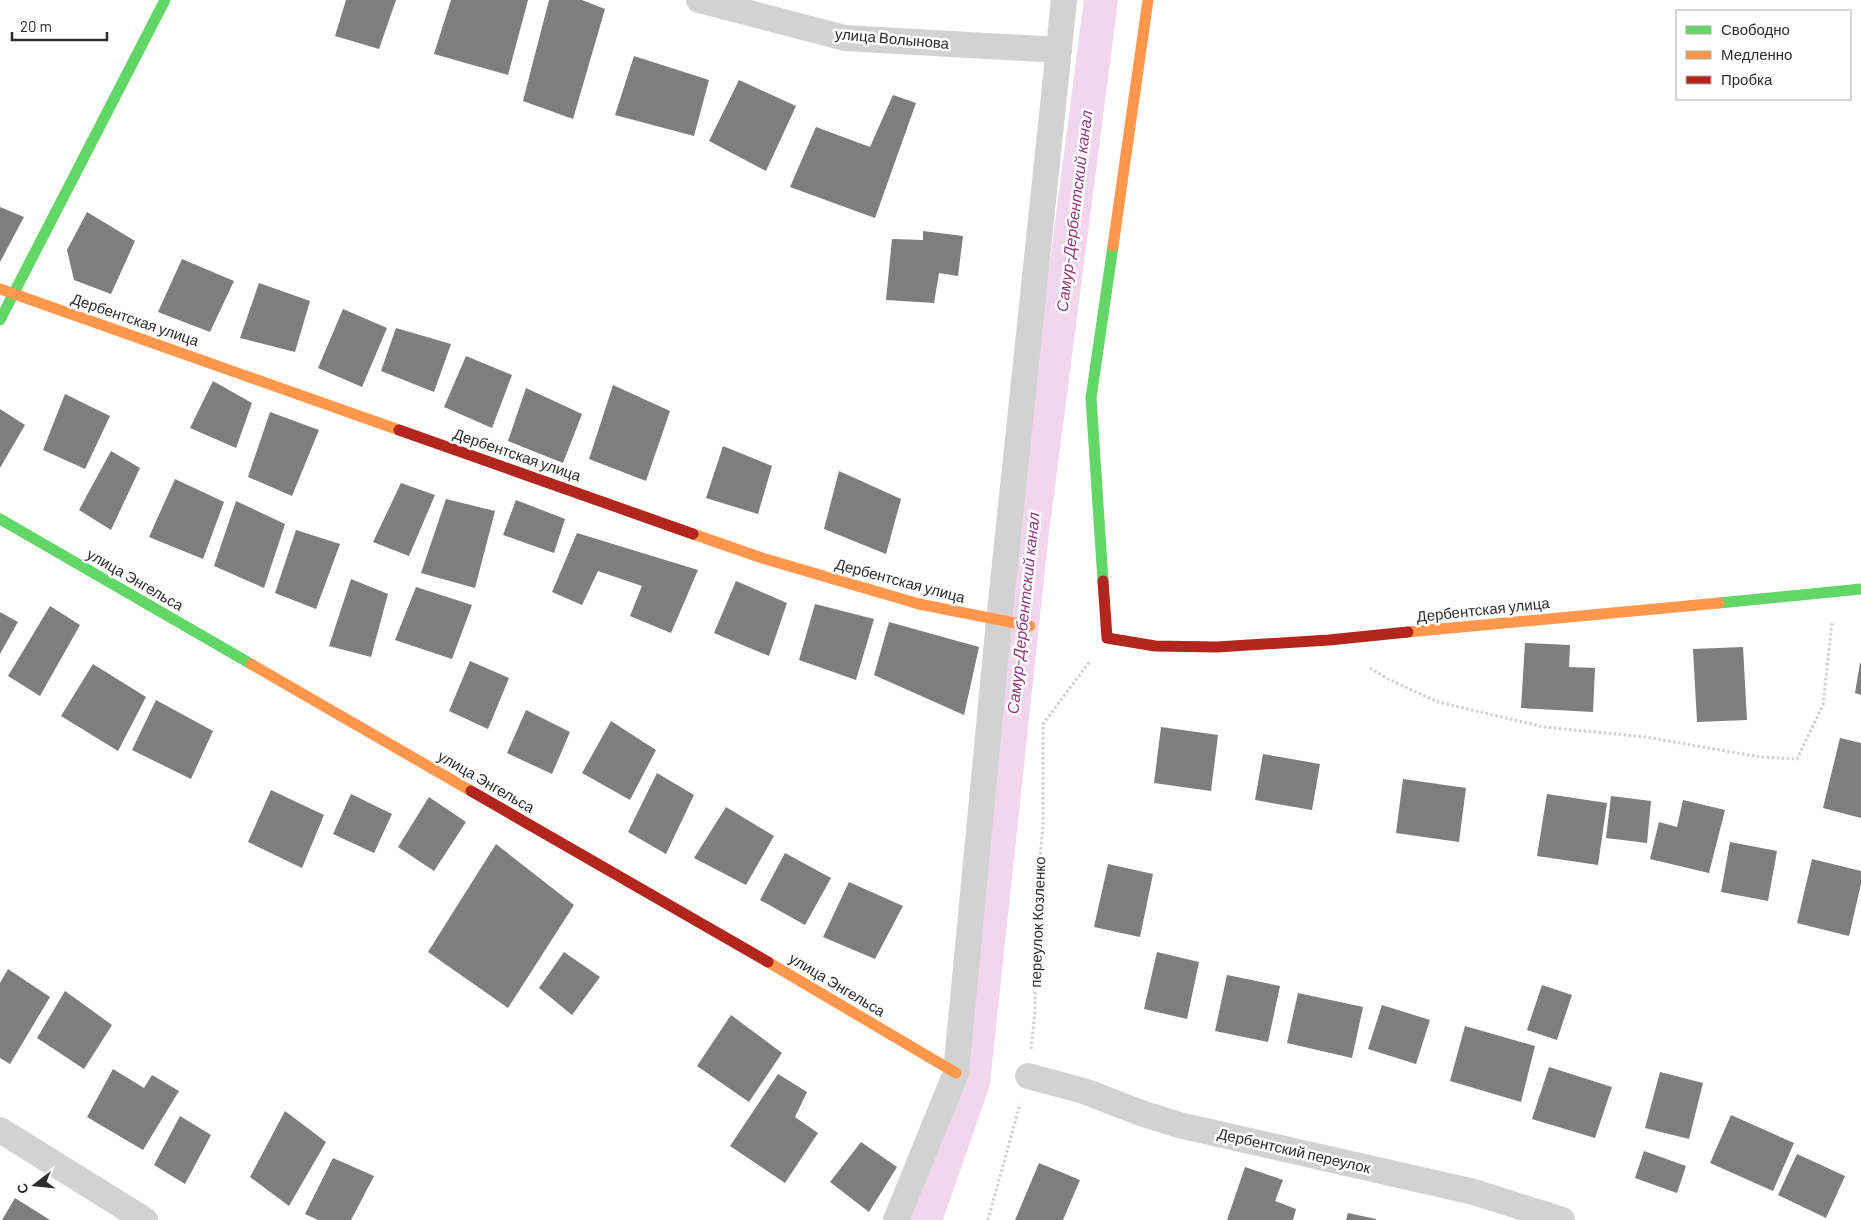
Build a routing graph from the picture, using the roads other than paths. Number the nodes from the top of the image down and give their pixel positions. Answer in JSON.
{"nodes":[{"id":1,"x":165,"y":0,"type":"edge"},
{"id":2,"x":699,"y":0,"type":"edge"},
{"id":3,"x":1064,"y":0,"type":"edge"},
{"id":4,"x":1148,"y":0,"type":"edge"},
{"id":5,"x":1059,"y":50,"type":"junction"},
{"id":6,"x":0,"y":289,"type":"edge"},
{"id":7,"x":14,"y":294,"type":"junction"},
{"id":8,"x":0,"y":320,"type":"edge"},
{"id":9,"x":0,"y":519,"type":"edge"},
{"id":10,"x":1861,"y":589,"type":"edge"},
{"id":11,"x":999,"y":620,"type":"junction"},
{"id":12,"x":1030,"y":626,"type":"dead end"},
{"id":13,"x":956,"y":1073,"type":"junction"},
{"id":14,"x":1028,"y":1076,"type":"road end"},
{"id":15,"x":0,"y":1130,"type":"edge"},
{"id":16,"x":145,"y":1220,"type":"edge"},
{"id":17,"x":896,"y":1220,"type":"edge"},
{"id":18,"x":1562,"y":1220,"type":"edge"}],
"edges":[{"from":1,"to":7,"type":"street"},
{"from":2,"to":5,"type":"street","name":"улица Волынова"},
{"from":3,"to":5,"type":"street"},
{"from":4,"to":10,"type":"street","name":"Дербентская улица"},
{"from":5,"to":11,"type":"street"},
{"from":6,"to":7,"type":"street","name":"Дербентская улица"},
{"from":7,"to":8,"type":"street"},
{"from":7,"to":11,"type":"street","name":"Дербентская улица"},
{"from":9,"to":13,"type":"street","name":"улица Энгельса"},
{"from":11,"to":12,"type":"street","name":"Дербентская улица"},
{"from":11,"to":13,"type":"street"},
{"from":13,"to":17,"type":"street"},
{"from":14,"to":18,"type":"street","name":"Дербентский переулок"},
{"from":15,"to":16,"type":"street"}]}
